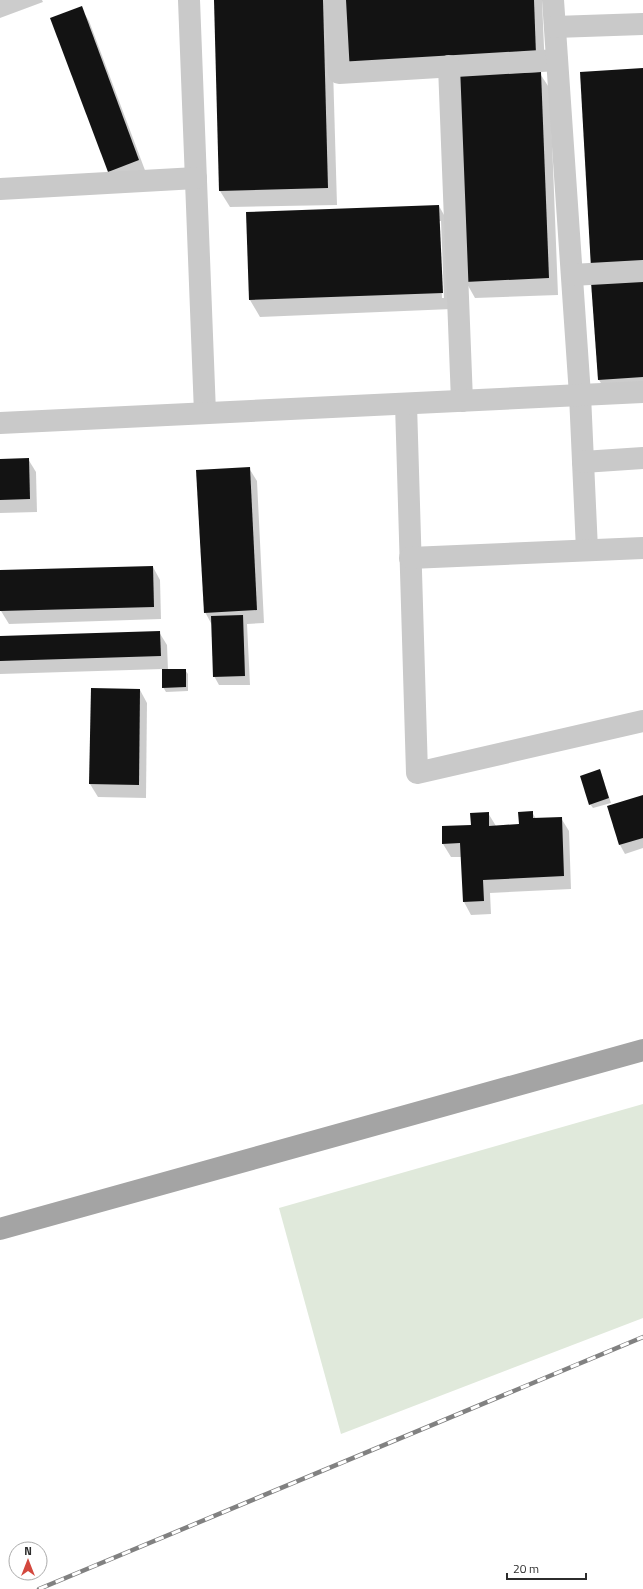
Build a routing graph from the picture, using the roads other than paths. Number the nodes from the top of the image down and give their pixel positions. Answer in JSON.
{"nodes":[{"id":1,"x":188,"y":0,"type":"edge"},
{"id":2,"x":335,"y":0,"type":"edge"},
{"id":3,"x":553,"y":0,"type":"edge"},
{"id":4,"x":643,"y":24,"type":"edge"},
{"id":5,"x":555,"y":27,"type":"junction"},
{"id":6,"x":557,"y":60,"type":"junction"},
{"id":7,"x":448,"y":66,"type":"junction"},
{"id":8,"x":196,"y":178,"type":"junction"},
{"id":9,"x":0,"y":188,"type":"edge"},
{"id":10,"x":643,"y":270,"type":"edge"},
{"id":11,"x":572,"y":275,"type":"junction"},
{"id":12,"x":643,"y":392,"type":"edge"},
{"id":13,"x":580,"y":395,"type":"junction"},
{"id":14,"x":462,"y":401,"type":"junction"},
{"id":15,"x":406,"y":404,"type":"junction"},
{"id":16,"x":205,"y":413,"type":"junction"},
{"id":17,"x":0,"y":423,"type":"edge"},
{"id":18,"x":643,"y":458,"type":"edge"},
{"id":19,"x":583,"y":462,"type":"junction"},
{"id":20,"x":643,"y":548,"type":"edge"},
{"id":21,"x":587,"y":550,"type":"junction"},
{"id":22,"x":410,"y":558,"type":"junction"},
{"id":23,"x":643,"y":721,"type":"edge"},
{"id":24,"x":643,"y":1050,"type":"edge"},
{"id":25,"x":0,"y":1229,"type":"edge"}],
"edges":[{"from":1,"to":8,"type":"street"},
{"from":2,"to":7,"type":"street"},
{"from":3,"to":5,"type":"street"},
{"from":4,"to":5,"type":"street"},
{"from":5,"to":6,"type":"street"},
{"from":6,"to":7,"type":"street"},
{"from":6,"to":11,"type":"street"},
{"from":7,"to":14,"type":"street"},
{"from":8,"to":9,"type":"street"},
{"from":8,"to":16,"type":"street"},
{"from":10,"to":11,"type":"street"},
{"from":11,"to":13,"type":"street"},
{"from":12,"to":13,"type":"street"},
{"from":13,"to":14,"type":"street"},
{"from":13,"to":19,"type":"street"},
{"from":14,"to":15,"type":"street"},
{"from":15,"to":16,"type":"street"},
{"from":15,"to":22,"type":"street"},
{"from":16,"to":17,"type":"street"},
{"from":18,"to":19,"type":"street"},
{"from":19,"to":21,"type":"street"},
{"from":20,"to":21,"type":"street"},
{"from":21,"to":22,"type":"street"},
{"from":22,"to":23,"type":"street"},
{"from":24,"to":25,"type":"main road"}]}
